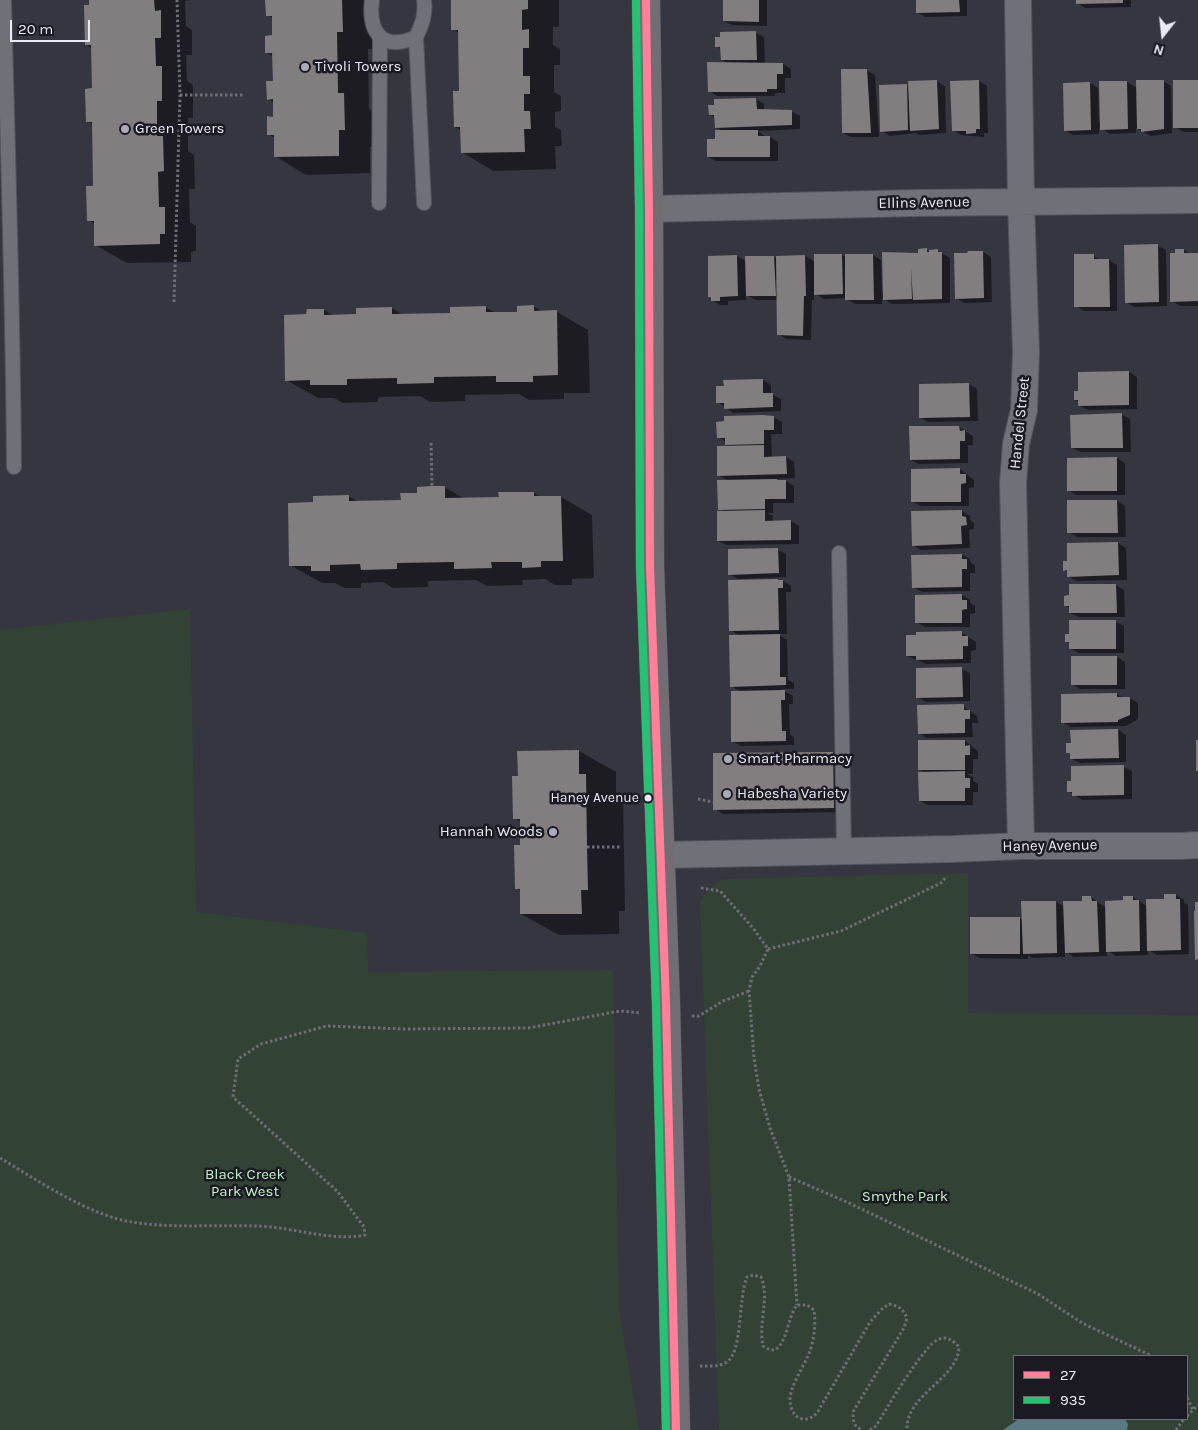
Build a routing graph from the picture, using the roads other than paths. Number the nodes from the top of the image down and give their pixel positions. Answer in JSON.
{"nodes":[{"id":1,"x":4,"y":0,"type":"edge"},
{"id":2,"x":372,"y":0,"type":"edge"},
{"id":3,"x":424,"y":0,"type":"edge"},
{"id":4,"x":646,"y":0,"type":"edge"},
{"id":5,"x":1018,"y":0,"type":"edge"},
{"id":6,"x":380,"y":37,"type":"junction"},
{"id":7,"x":416,"y":37,"type":"junction"},
{"id":8,"x":3,"y":102,"type":"edge"},
{"id":9,"x":1198,"y":200,"type":"edge"},
{"id":10,"x":1021,"y":202,"type":"junction"},
{"id":11,"x":379,"y":203,"type":"dead end"},
{"id":12,"x":424,"y":203,"type":"dead end"},
{"id":13,"x":649,"y":209,"type":"junction"},
{"id":14,"x":14,"y":467,"type":"dead end"},
{"id":15,"x":839,"y":553,"type":"dead end"},
{"id":16,"x":1198,"y":845,"type":"edge"},
{"id":17,"x":1021,"y":846,"type":"junction"},
{"id":18,"x":844,"y":851,"type":"junction"},
{"id":19,"x":661,"y":855,"type":"junction"},
{"id":20,"x":676,"y":1430,"type":"edge"}],
"edges":[{"from":1,"to":8,"type":"lane"},
{"from":2,"to":6,"type":"lane"},
{"from":3,"to":7,"type":"lane"},
{"from":4,"to":13,"type":"main road"},
{"from":5,"to":10,"type":"street","name":"Handel Street"},
{"from":6,"to":7,"type":"lane"},
{"from":6,"to":11,"type":"lane"},
{"from":7,"to":12,"type":"lane"},
{"from":8,"to":14,"type":"lane"},
{"from":9,"to":10,"type":"street","name":"Ellins Avenue"},
{"from":10,"to":13,"type":"street","name":"Ellins Avenue"},
{"from":10,"to":17,"type":"street","name":"Handel Street"},
{"from":13,"to":19,"type":"main road"},
{"from":15,"to":18,"type":"lane"},
{"from":16,"to":17,"type":"street","name":"Haney Avenue"},
{"from":17,"to":18,"type":"street","name":"Haney Avenue"},
{"from":18,"to":19,"type":"street","name":"Haney Avenue"},
{"from":19,"to":20,"type":"main road"}]}
